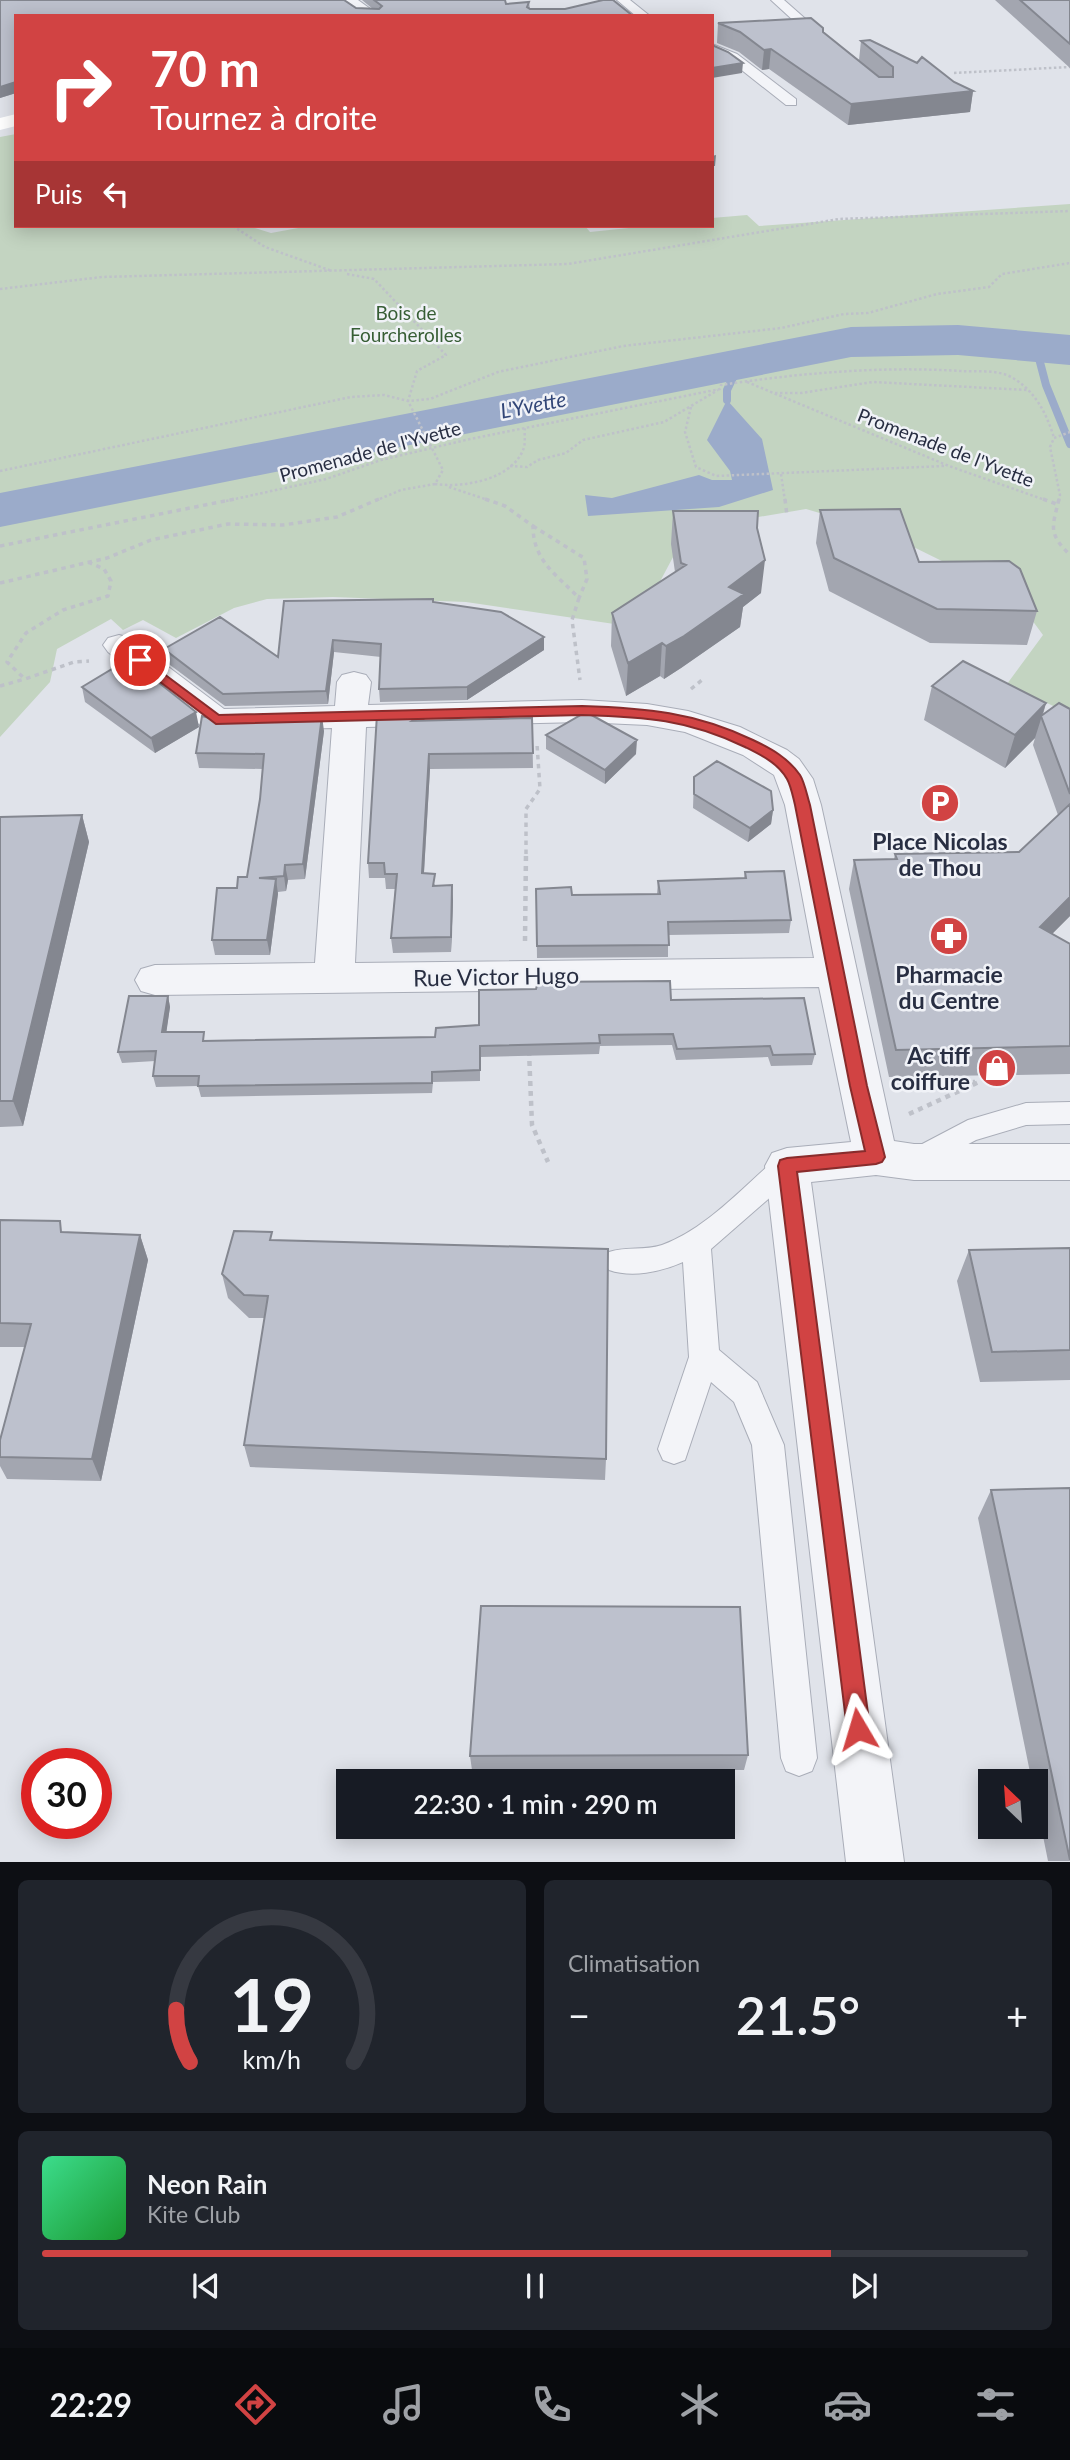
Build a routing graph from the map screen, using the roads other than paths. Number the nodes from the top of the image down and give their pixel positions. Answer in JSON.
{"nodes":[{"id":1,"x":345,"y":0,"type":"edge"},
{"id":2,"x":623,"y":0,"type":"edge"},
{"id":3,"x":777,"y":0,"type":"edge"},
{"id":4,"x":368,"y":14,"type":"edge"},
{"id":5,"x":641,"y":14,"type":"edge"},
{"id":6,"x":714,"y":48,"type":"edge"},
{"id":7,"x":832,"y":49,"type":"edge"},
{"id":8,"x":791,"y":102,"type":"dead end"},
{"id":9,"x":119,"y":645,"type":"road end"},
{"id":10,"x":355,"y":682,"type":"dead end"},
{"id":11,"x":350,"y":718,"type":"junction"},
{"id":12,"x":838,"y":972,"type":"junction"},
{"id":13,"x":334,"y":978,"type":"junction"},
{"id":14,"x":155,"y":980,"type":"dead end"},
{"id":15,"x":1070,"y":1113,"type":"edge"},
{"id":16,"x":895,"y":1159,"type":"junction"},
{"id":17,"x":1070,"y":1162,"type":"edge"},
{"id":18,"x":787,"y":1166,"type":"junction"},
{"id":19,"x":696,"y":1244,"type":"junction"},
{"id":20,"x":619,"y":1261,"type":"dead end"},
{"id":21,"x":704,"y":1357,"type":"junction"},
{"id":22,"x":674,"y":1450,"type":"dead end"},
{"id":23,"x":799,"y":1758,"type":"dead end"},
{"id":24,"x":875,"y":1861,"type":"edge"}],
"edges":[{"from":1,"to":4,"type":"street"},
{"from":2,"to":5,"type":"lane"},
{"from":3,"to":7,"type":"lane"},
{"from":6,"to":8,"type":"lane"},
{"from":9,"to":11,"type":"street"},
{"from":10,"to":11,"type":"street"},
{"from":11,"to":12,"type":"street"},
{"from":11,"to":13,"type":"street"},
{"from":12,"to":13,"type":"street","name":"Rue Victor Hugo"},
{"from":12,"to":16,"type":"street"},
{"from":13,"to":14,"type":"street","name":"Rue Victor Hugo"},
{"from":15,"to":16,"type":"lane"},
{"from":16,"to":17,"type":"street"},
{"from":16,"to":18,"type":"street"},
{"from":18,"to":19,"type":"lane"},
{"from":18,"to":24,"type":"street"},
{"from":19,"to":20,"type":"lane"},
{"from":19,"to":21,"type":"lane"},
{"from":21,"to":22,"type":"lane"},
{"from":21,"to":23,"type":"lane"}]}
